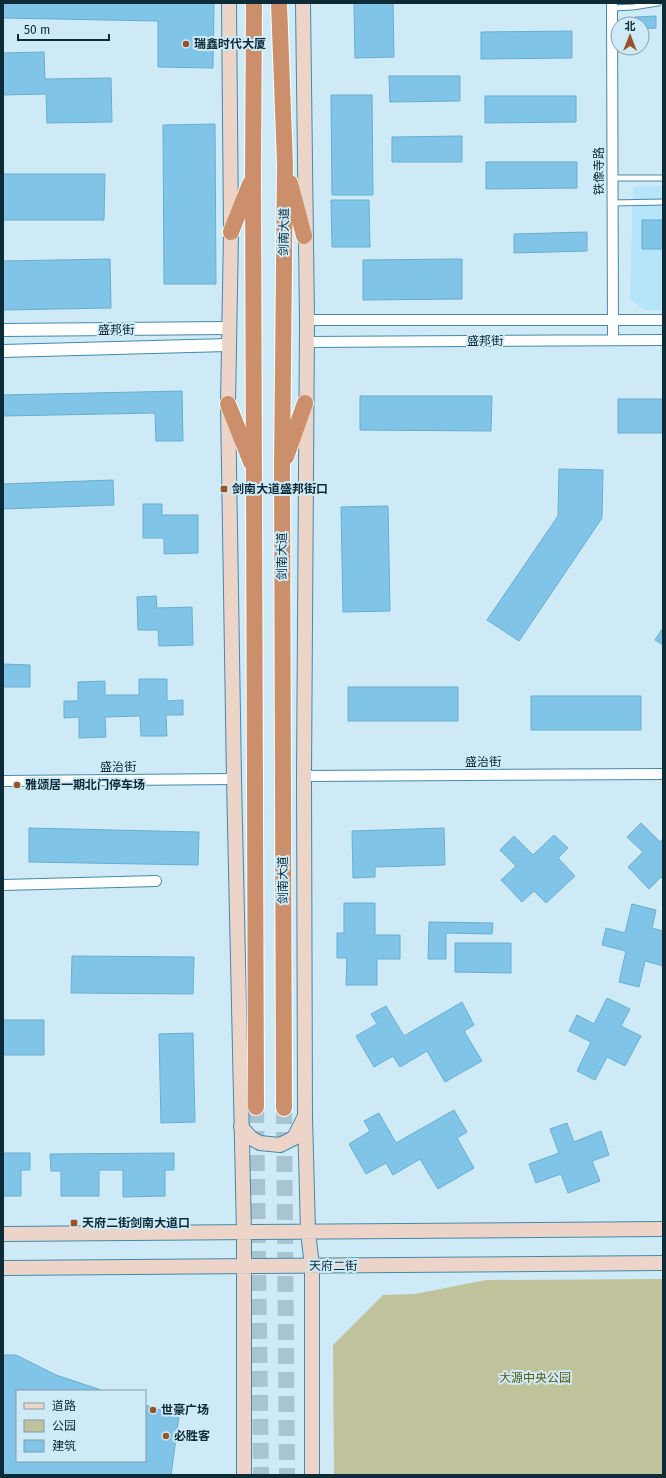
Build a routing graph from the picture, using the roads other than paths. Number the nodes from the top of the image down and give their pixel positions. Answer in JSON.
{"nodes":[{"id":1,"x":229,"y":3,"type":"edge"},
{"id":2,"x":254,"y":3,"type":"edge"},
{"id":3,"x":279,"y":3,"type":"edge"},
{"id":4,"x":304,"y":3,"type":"edge"},
{"id":5,"x":658,"y":3,"type":"edge"},
{"id":6,"x":612,"y":6,"type":"edge"},
{"id":7,"x":285,"y":164,"type":"junction"},
{"id":8,"x":253,"y":175,"type":"junction"},
{"id":9,"x":612,"y":178,"type":"junction"},
{"id":10,"x":663,"y":178,"type":"edge"},
{"id":11,"x":663,"y":202,"type":"edge"},
{"id":12,"x":612,"y":203,"type":"junction"},
{"id":13,"x":231,"y":232,"type":"junction"},
{"id":14,"x":304,"y":236,"type":"junction"},
{"id":15,"x":307,"y":320,"type":"junction"},
{"id":16,"x":613,"y":320,"type":"junction"},
{"id":17,"x":663,"y":320,"type":"edge"},
{"id":18,"x":229,"y":328,"type":"junction"},
{"id":19,"x":3,"y":330,"type":"edge"},
{"id":20,"x":613,"y":340,"type":"junction"},
{"id":21,"x":663,"y":340,"type":"edge"},
{"id":22,"x":306,"y":342,"type":"junction"},
{"id":23,"x":228,"y":345,"type":"junction"},
{"id":24,"x":3,"y":351,"type":"edge"},
{"id":25,"x":228,"y":404,"type":"junction"},
{"id":26,"x":305,"y":404,"type":"junction"},
{"id":27,"x":282,"y":468,"type":"junction"},
{"id":28,"x":254,"y":469,"type":"junction"},
{"id":29,"x":663,"y":774,"type":"edge"},
{"id":30,"x":304,"y":776,"type":"junction"},
{"id":31,"x":234,"y":779,"type":"junction"},
{"id":32,"x":3,"y":781,"type":"edge"},
{"id":33,"x":156,"y":881,"type":"dead end"},
{"id":34,"x":3,"y":885,"type":"edge"},
{"id":35,"x":256,"y":1107,"type":"tunnel mouth"},
{"id":36,"x":284,"y":1108,"type":"tunnel mouth"},
{"id":37,"x":305,"y":1116,"type":"junction"},
{"id":38,"x":240,"y":1127,"type":"junction"},
{"id":39,"x":663,"y":1229,"type":"edge"},
{"id":40,"x":244,"y":1232,"type":"junction"},
{"id":41,"x":308,"y":1232,"type":"junction"},
{"id":42,"x":3,"y":1234,"type":"edge"},
{"id":43,"x":663,"y":1263,"type":"edge"},
{"id":44,"x":244,"y":1266,"type":"junction"},
{"id":45,"x":312,"y":1266,"type":"junction"},
{"id":46,"x":3,"y":1268,"type":"edge"},
{"id":47,"x":244,"y":1475,"type":"edge"},
{"id":48,"x":312,"y":1475,"type":"edge"}],
"edges":[{"from":1,"to":13,"type":"main road"},
{"from":2,"to":8,"type":"highway"},
{"from":3,"to":7,"type":"highway","name":"剑南大道"},
{"from":4,"to":14,"type":"main road"},
{"from":5,"to":6,"type":"lane"},
{"from":6,"to":9,"type":"street","name":"铁像寺路"},
{"from":7,"to":14,"type":"highway"},
{"from":7,"to":27,"type":"highway","name":"剑南大道"},
{"from":8,"to":13,"type":"highway"},
{"from":8,"to":28,"type":"highway"},
{"from":9,"to":10,"type":"lane"},
{"from":9,"to":12,"type":"street","name":"铁像寺路"},
{"from":11,"to":12,"type":"lane"},
{"from":12,"to":16,"type":"street","name":"铁像寺路"},
{"from":13,"to":18,"type":"main road"},
{"from":14,"to":15,"type":"main road"},
{"from":15,"to":16,"type":"street","name":"盛邦街"},
{"from":15,"to":22,"type":"main road"},
{"from":16,"to":17,"type":"street","name":"盛邦街"},
{"from":16,"to":20,"type":"street","name":"铁像寺路"},
{"from":18,"to":19,"type":"street","name":"盛邦街"},
{"from":18,"to":23,"type":"main road"},
{"from":20,"to":21,"type":"street","name":"盛邦街"},
{"from":20,"to":22,"type":"street","name":"盛邦街"},
{"from":22,"to":26,"type":"main road"},
{"from":23,"to":24,"type":"street","name":"盛邦街"},
{"from":23,"to":25,"type":"main road"},
{"from":25,"to":28,"type":"highway"},
{"from":25,"to":31,"type":"main road"},
{"from":26,"to":27,"type":"highway"},
{"from":26,"to":30,"type":"main road"},
{"from":27,"to":36,"type":"highway","name":"剑南大道"},
{"from":28,"to":35,"type":"highway"},
{"from":29,"to":30,"type":"street","name":"盛治街"},
{"from":30,"to":37,"type":"main road"},
{"from":31,"to":32,"type":"street","name":"盛治街"},
{"from":31,"to":38,"type":"main road"},
{"from":33,"to":34,"type":"street"},
{"from":37,"to":38,"type":"main road"},
{"from":37,"to":41,"type":"main road"},
{"from":38,"to":40,"type":"main road"},
{"from":39,"to":41,"type":"main road"},
{"from":40,"to":41,"type":"main road"},
{"from":40,"to":42,"type":"main road"},
{"from":40,"to":44,"type":"main road"},
{"from":41,"to":45,"type":"main road"},
{"from":43,"to":45,"type":"main road","name":"天府二街"},
{"from":44,"to":45,"type":"main road","name":"天府二街"},
{"from":44,"to":46,"type":"main road","name":"天府二街"},
{"from":44,"to":47,"type":"main road"},
{"from":45,"to":48,"type":"main road"}]}
